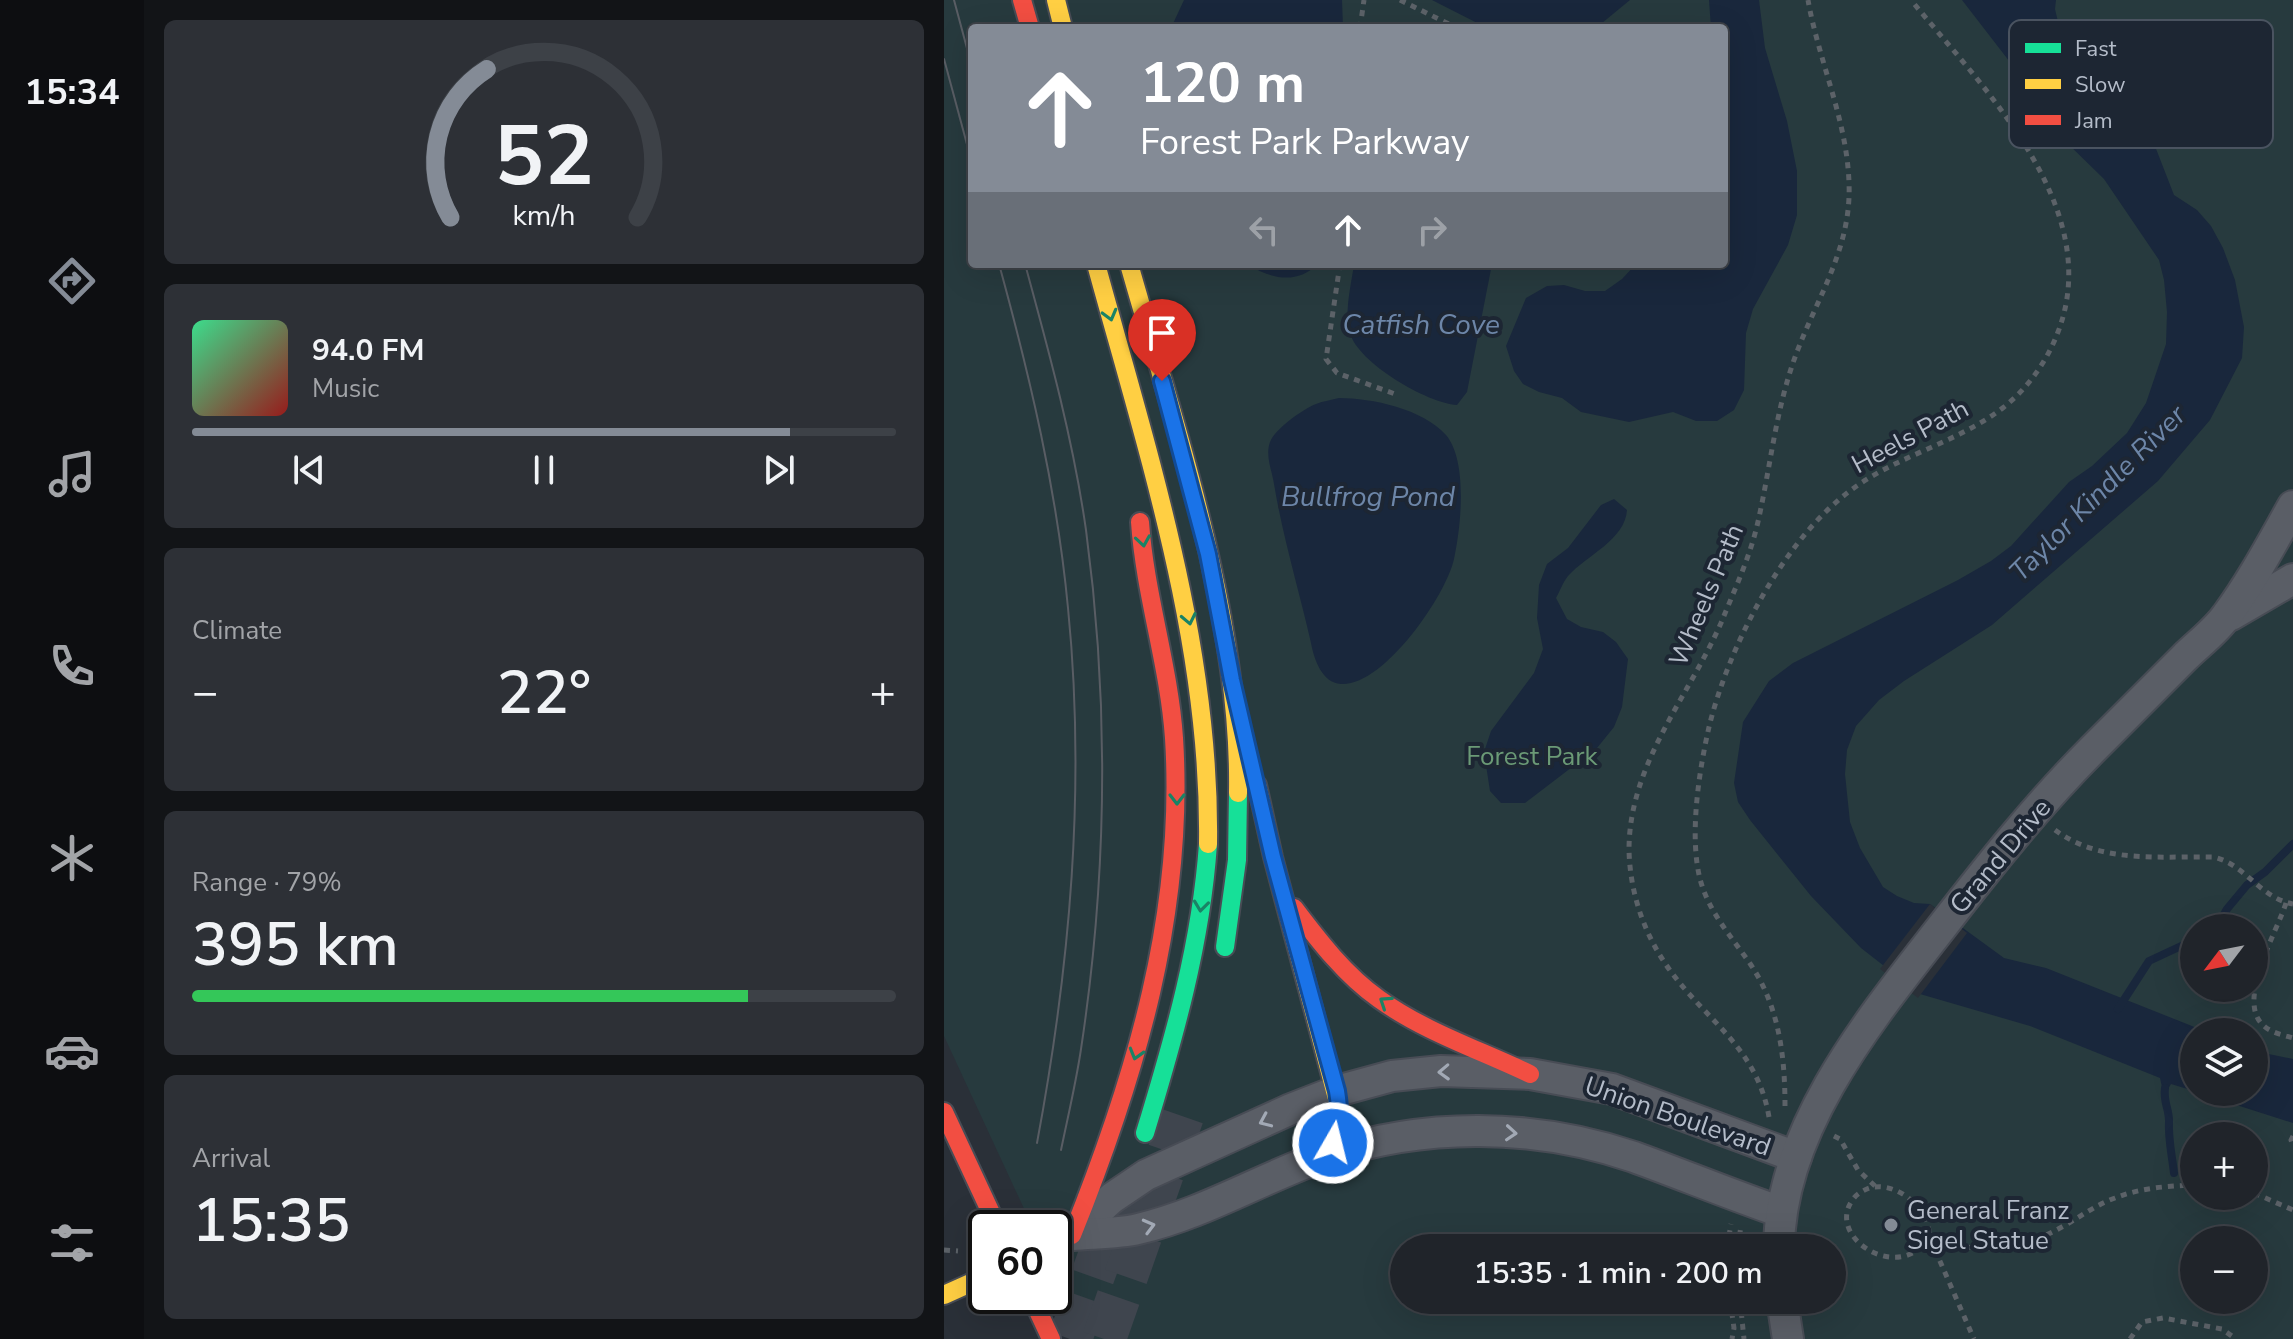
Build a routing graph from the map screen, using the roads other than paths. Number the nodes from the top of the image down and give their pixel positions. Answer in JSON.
{"nodes":[{"id":1,"x":1022,"y":0,"type":"edge"},
{"id":2,"x":1056,"y":0,"type":"edge"},
{"id":3,"x":1029,"y":24,"type":"edge"},
{"id":4,"x":1062,"y":24,"type":"edge"},
{"id":5,"x":1097,"y":268,"type":"edge"},
{"id":6,"x":1130,"y":268,"type":"edge"},
{"id":7,"x":1142,"y":435,"type":"junction"},
{"id":8,"x":2293,"y":506,"type":"edge"},
{"id":9,"x":2293,"y":579,"type":"edge"},
{"id":10,"x":2226,"y":618,"type":"junction"},
{"id":11,"x":1232,"y":680,"type":"junction"},
{"id":12,"x":1281,"y":890,"type":"junction"},
{"id":13,"x":1222,"y":966,"type":"dead end"},
{"id":14,"x":1530,"y":1074,"type":"junction"},
{"id":15,"x":1337,"y":1091,"type":"junction"},
{"id":16,"x":944,"y":1112,"type":"edge"},
{"id":17,"x":1145,"y":1133,"type":"dead end"},
{"id":18,"x":1324,"y":1156,"type":"junction"},
{"id":19,"x":1796,"y":1157,"type":"junction"},
{"id":20,"x":990,"y":1210,"type":"edge"},
{"id":21,"x":1781,"y":1212,"type":"junction"},
{"id":22,"x":1072,"y":1220,"type":"edge"},
{"id":23,"x":1072,"y":1231,"type":"edge"},
{"id":24,"x":1780,"y":1234,"type":"edge"},
{"id":25,"x":1072,"y":1238,"type":"edge"},
{"id":26,"x":968,"y":1284,"type":"edge"},
{"id":27,"x":944,"y":1295,"type":"edge"},
{"id":28,"x":1039,"y":1314,"type":"edge"},
{"id":29,"x":1784,"y":1314,"type":"edge"},
{"id":30,"x":1051,"y":1339,"type":"edge"},
{"id":31,"x":1788,"y":1339,"type":"edge"}],
"edges":[{"from":1,"to":3,"type":"main road"},
{"from":2,"to":4,"type":"main road"},
{"from":5,"to":7,"type":"main road","one_way":true},
{"from":6,"to":11,"type":"main road"},
{"from":7,"to":17,"type":"main road","one_way":true},
{"from":7,"to":22,"type":"main road","one_way":true},
{"from":8,"to":10,"type":"street","name":"Grand Drive"},
{"from":9,"to":10,"type":"street"},
{"from":10,"to":19,"type":"street","name":"Grand Drive"},
{"from":11,"to":12,"type":"main road"},
{"from":11,"to":13,"type":"main road"},
{"from":14,"to":12,"type":"main road","one_way":true},
{"from":12,"to":15,"type":"main road"},
{"from":14,"to":15,"type":"street","name":"Union Boulevard","one_way":true},
{"from":14,"to":19,"type":"street","name":"Union Boulevard"},
{"from":15,"to":18,"type":"main road"},
{"from":15,"to":23,"type":"street","name":"Union Boulevard","one_way":true},
{"from":16,"to":20,"type":"main road"},
{"from":18,"to":21,"type":"street","name":"Union Boulevard","one_way":true},
{"from":25,"to":18,"type":"street","name":"Union Boulevard","one_way":true},
{"from":19,"to":21,"type":"street","name":"Grand Drive"},
{"from":21,"to":24,"type":"street","name":"Grand Drive"},
{"from":26,"to":27,"type":"main road"},
{"from":28,"to":30,"type":"main road"},
{"from":29,"to":31,"type":"street"}]}
